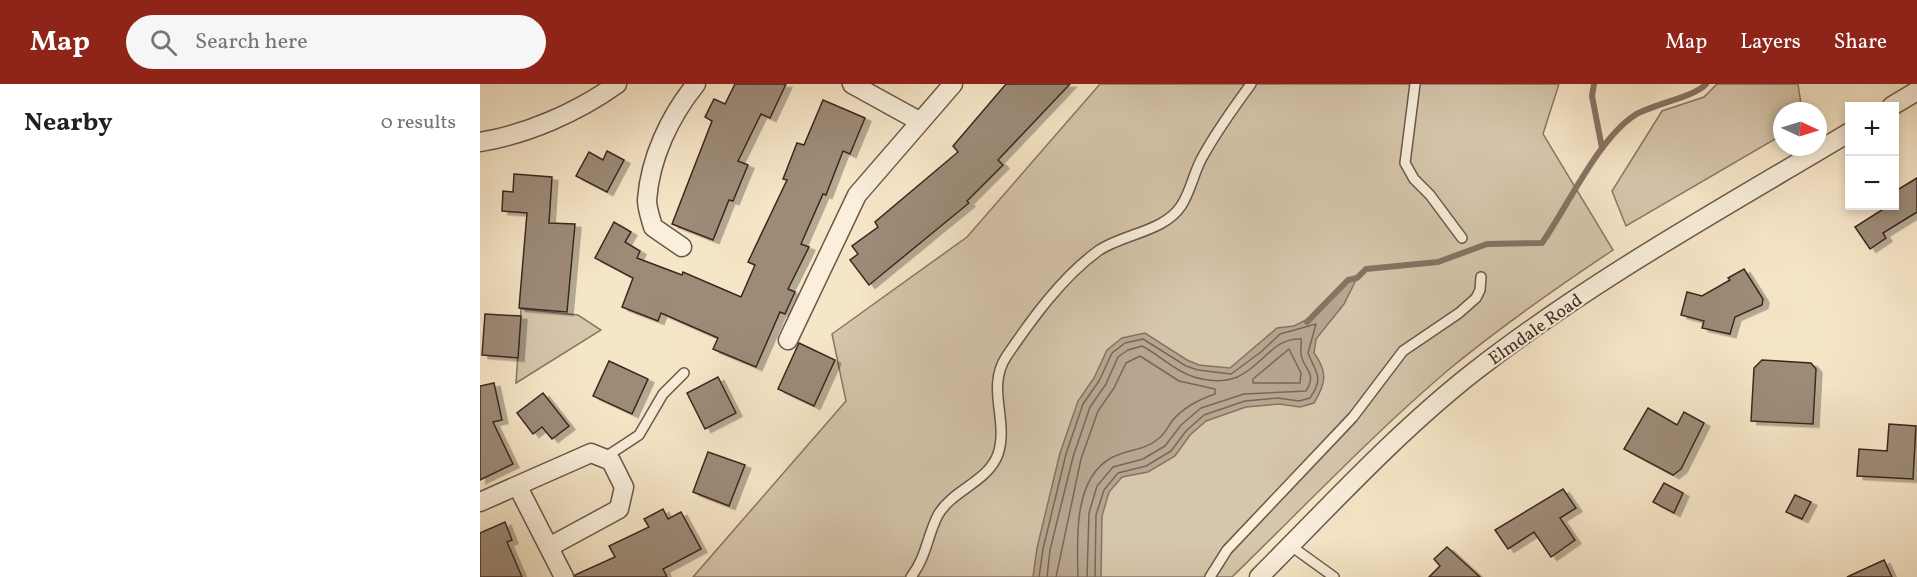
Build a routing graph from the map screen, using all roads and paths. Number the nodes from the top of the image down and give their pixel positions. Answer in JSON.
{"nodes":[{"id":1,"x":617,"y":84,"type":"edge"},
{"id":2,"x":696,"y":84,"type":"edge"},
{"id":3,"x":852,"y":84,"type":"edge"},
{"id":4,"x":953,"y":84,"type":"edge"},
{"id":5,"x":1251,"y":84,"type":"edge"},
{"id":6,"x":1415,"y":84,"type":"edge"},
{"id":7,"x":596,"y":90,"type":"edge"},
{"id":8,"x":1917,"y":91,"type":"edge"},
{"id":9,"x":1899,"y":102,"type":"edge"},
{"id":10,"x":919,"y":120,"type":"junction"},
{"id":11,"x":1845,"y":135,"type":"edge"},
{"id":12,"x":480,"y":141,"type":"edge"},
{"id":13,"x":1462,"y":238,"type":"dead end"},
{"id":14,"x":682,"y":247,"type":"dead end"},
{"id":15,"x":1481,"y":277,"type":"dead end"},
{"id":16,"x":788,"y":340,"type":"dead end"},
{"id":17,"x":684,"y":373,"type":"dead end"},
{"id":18,"x":604,"y":458,"type":"junction"},
{"id":19,"x":518,"y":487,"type":"junction"},
{"id":20,"x":480,"y":502,"type":"edge"},
{"id":21,"x":1291,"y":546,"type":"junction"},
{"id":22,"x":549,"y":548,"type":"junction"},
{"id":23,"x":564,"y":577,"type":"edge"},
{"id":24,"x":911,"y":577,"type":"edge"},
{"id":25,"x":1210,"y":577,"type":"edge"},
{"id":26,"x":1259,"y":577,"type":"edge"},
{"id":27,"x":1334,"y":577,"type":"edge"}],
"edges":[{"from":1,"to":7,"type":"street"},
{"from":2,"to":14,"type":"street"},
{"from":3,"to":10,"type":"street"},
{"from":4,"to":10,"type":"street"},
{"from":5,"to":24,"type":"lane"},
{"from":6,"to":13,"type":"lane"},
{"from":7,"to":12,"type":"street"},
{"from":8,"to":9,"type":"street"},
{"from":10,"to":16,"type":"street"},
{"from":11,"to":21,"type":"street","name":"Elmdale Road"},
{"from":15,"to":25,"type":"lane"},
{"from":17,"to":18,"type":"lane"},
{"from":18,"to":19,"type":"street"},
{"from":18,"to":22,"type":"street"},
{"from":19,"to":20,"type":"street"},
{"from":19,"to":22,"type":"street"},
{"from":21,"to":26,"type":"street","name":"Elmdale Road"},
{"from":21,"to":27,"type":"lane"},
{"from":22,"to":23,"type":"street"}]}
